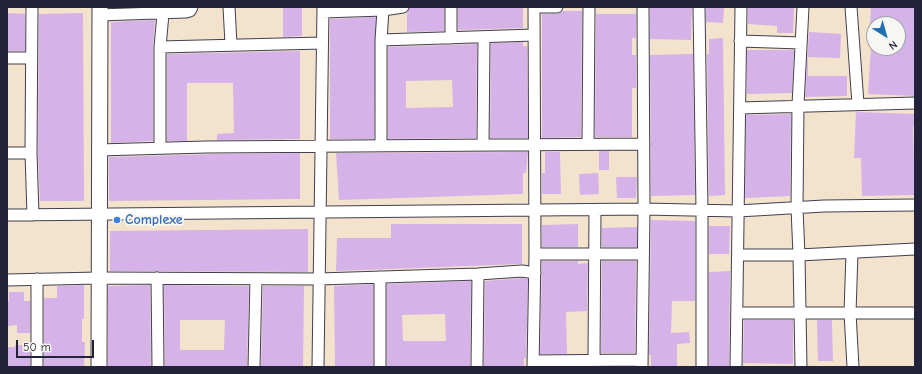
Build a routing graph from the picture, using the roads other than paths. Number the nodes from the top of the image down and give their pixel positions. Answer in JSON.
{"nodes":[{"id":1,"x":32,"y":7,"type":"edge"},
{"id":2,"x":192,"y":7,"type":"edge"},
{"id":3,"x":229,"y":7,"type":"edge"},
{"id":4,"x":403,"y":7,"type":"edge"},
{"id":5,"x":451,"y":7,"type":"edge"},
{"id":6,"x":534,"y":7,"type":"edge"},
{"id":7,"x":557,"y":7,"type":"edge"},
{"id":8,"x":589,"y":7,"type":"edge"},
{"id":9,"x":642,"y":7,"type":"edge"},
{"id":10,"x":698,"y":7,"type":"edge"},
{"id":11,"x":741,"y":7,"type":"edge"},
{"id":12,"x":803,"y":7,"type":"edge"},
{"id":13,"x":850,"y":7,"type":"edge"},
{"id":14,"x":323,"y":9,"type":"edge"},
{"id":15,"x":383,"y":10,"type":"junction"},
{"id":16,"x":100,"y":11,"type":"edge"},
{"id":17,"x":163,"y":14,"type":"junction"},
{"id":18,"x":534,"y":35,"type":"junction"},
{"id":19,"x":451,"y":38,"type":"junction"},
{"id":20,"x":484,"y":38,"type":"junction"},
{"id":21,"x":381,"y":40,"type":"junction"},
{"id":22,"x":740,"y":41,"type":"junction"},
{"id":23,"x":322,"y":43,"type":"junction"},
{"id":24,"x":802,"y":43,"type":"junction"},
{"id":25,"x":231,"y":44,"type":"junction"},
{"id":26,"x":160,"y":47,"type":"junction"},
{"id":27,"x":7,"y":58,"type":"edge"},
{"id":28,"x":31,"y":58,"type":"junction"},
{"id":29,"x":915,"y":102,"type":"edge"},
{"id":30,"x":858,"y":104,"type":"junction"},
{"id":31,"x":798,"y":106,"type":"junction"},
{"id":32,"x":740,"y":108,"type":"junction"},
{"id":33,"x":588,"y":144,"type":"junction"},
{"id":34,"x":644,"y":144,"type":"junction"},
{"id":35,"x":482,"y":145,"type":"junction"},
{"id":36,"x":534,"y":145,"type":"junction"},
{"id":37,"x":320,"y":146,"type":"junction"},
{"id":38,"x":381,"y":146,"type":"junction"},
{"id":39,"x":160,"y":148,"type":"junction"},
{"id":40,"x":98,"y":150,"type":"junction"},
{"id":41,"x":7,"y":153,"type":"edge"},
{"id":42,"x":31,"y":153,"type":"junction"},
{"id":43,"x":915,"y":205,"type":"edge"},
{"id":44,"x":797,"y":208,"type":"junction"},
{"id":45,"x":644,"y":209,"type":"junction"},
{"id":46,"x":535,"y":210,"type":"junction"},
{"id":47,"x":595,"y":210,"type":"junction"},
{"id":48,"x":702,"y":210,"type":"junction"},
{"id":49,"x":738,"y":211,"type":"junction"},
{"id":50,"x":320,"y":213,"type":"junction"},
{"id":51,"x":7,"y":215,"type":"edge"},
{"id":52,"x":33,"y":215,"type":"junction"},
{"id":53,"x":99,"y":215,"type":"junction"},
{"id":54,"x":915,"y":249,"type":"edge"},
{"id":55,"x":593,"y":253,"type":"junction"},
{"id":56,"x":852,"y":253,"type":"junction"},
{"id":57,"x":535,"y":254,"type":"junction"},
{"id":58,"x":643,"y":254,"type":"junction"},
{"id":59,"x":738,"y":255,"type":"junction"},
{"id":60,"x":800,"y":255,"type":"junction"},
{"id":61,"x":535,"y":273,"type":"junction"},
{"id":62,"x":478,"y":274,"type":"junction"},
{"id":63,"x":380,"y":277,"type":"junction"},
{"id":64,"x":99,"y":278,"type":"junction"},
{"id":65,"x":157,"y":278,"type":"junction"},
{"id":66,"x":36,"y":279,"type":"junction"},
{"id":67,"x":256,"y":279,"type":"junction"},
{"id":68,"x":319,"y":279,"type":"junction"},
{"id":69,"x":7,"y":280,"type":"edge"},
{"id":70,"x":737,"y":313,"type":"junction"},
{"id":71,"x":850,"y":313,"type":"junction"},
{"id":72,"x":915,"y":313,"type":"edge"},
{"id":73,"x":800,"y":314,"type":"junction"},
{"id":74,"x":594,"y":361,"type":"junction"},
{"id":75,"x":533,"y":364,"type":"edge"},
{"id":76,"x":642,"y":364,"type":"edge"},
{"id":77,"x":37,"y":367,"type":"edge"},
{"id":78,"x":99,"y":367,"type":"edge"},
{"id":79,"x":158,"y":367,"type":"edge"},
{"id":80,"x":254,"y":367,"type":"edge"},
{"id":81,"x":318,"y":367,"type":"edge"},
{"id":82,"x":380,"y":367,"type":"edge"},
{"id":83,"x":477,"y":367,"type":"edge"},
{"id":84,"x":702,"y":367,"type":"edge"},
{"id":85,"x":736,"y":367,"type":"edge"},
{"id":86,"x":801,"y":367,"type":"edge"},
{"id":87,"x":853,"y":367,"type":"edge"}],
"edges":[{"from":1,"to":28,"type":"street"},
{"from":2,"to":17,"type":"street"},
{"from":3,"to":25,"type":"street"},
{"from":4,"to":15,"type":"street"},
{"from":5,"to":19,"type":"street"},
{"from":6,"to":7,"type":"street"},
{"from":6,"to":18,"type":"street"},
{"from":8,"to":33,"type":"street"},
{"from":9,"to":34,"type":"street"},
{"from":10,"to":48,"type":"street"},
{"from":11,"to":22,"type":"street"},
{"from":12,"to":24,"type":"street"},
{"from":13,"to":30,"type":"street"},
{"from":14,"to":15,"type":"street"},
{"from":14,"to":23,"type":"street"},
{"from":15,"to":21,"type":"street"},
{"from":16,"to":17,"type":"street"},
{"from":16,"to":40,"type":"street"},
{"from":17,"to":26,"type":"street"},
{"from":18,"to":20,"type":"street"},
{"from":18,"to":36,"type":"street"},
{"from":19,"to":20,"type":"street"},
{"from":19,"to":21,"type":"street"},
{"from":20,"to":35,"type":"street"},
{"from":21,"to":38,"type":"street"},
{"from":22,"to":24,"type":"street"},
{"from":22,"to":32,"type":"street"},
{"from":23,"to":25,"type":"street"},
{"from":23,"to":37,"type":"street"},
{"from":24,"to":31,"type":"street"},
{"from":25,"to":26,"type":"street"},
{"from":26,"to":39,"type":"street"},
{"from":27,"to":28,"type":"street"},
{"from":28,"to":42,"type":"street"},
{"from":29,"to":30,"type":"street"},
{"from":30,"to":31,"type":"street"},
{"from":31,"to":32,"type":"street"},
{"from":31,"to":44,"type":"street"},
{"from":32,"to":49,"type":"street"},
{"from":33,"to":34,"type":"street"},
{"from":33,"to":36,"type":"street"},
{"from":34,"to":45,"type":"street"},
{"from":35,"to":36,"type":"street"},
{"from":35,"to":38,"type":"street"},
{"from":36,"to":46,"type":"street"},
{"from":37,"to":38,"type":"street"},
{"from":37,"to":39,"type":"street"},
{"from":37,"to":50,"type":"street"},
{"from":39,"to":40,"type":"street"},
{"from":40,"to":53,"type":"street"},
{"from":41,"to":42,"type":"street"},
{"from":42,"to":52,"type":"street"},
{"from":43,"to":44,"type":"street"},
{"from":44,"to":49,"type":"street"},
{"from":44,"to":60,"type":"street"},
{"from":45,"to":47,"type":"street"},
{"from":45,"to":48,"type":"street"},
{"from":45,"to":58,"type":"street"},
{"from":46,"to":47,"type":"street"},
{"from":46,"to":50,"type":"street"},
{"from":46,"to":57,"type":"street"},
{"from":47,"to":55,"type":"street"},
{"from":48,"to":49,"type":"street"},
{"from":48,"to":84,"type":"street"},
{"from":49,"to":59,"type":"street"},
{"from":50,"to":53,"type":"street"},
{"from":50,"to":68,"type":"street"},
{"from":51,"to":52,"type":"street"},
{"from":52,"to":53,"type":"street"},
{"from":53,"to":64,"type":"street"},
{"from":54,"to":56,"type":"street"},
{"from":55,"to":57,"type":"street"},
{"from":55,"to":58,"type":"street"},
{"from":55,"to":74,"type":"street"},
{"from":56,"to":60,"type":"street"},
{"from":56,"to":71,"type":"street"},
{"from":57,"to":61,"type":"street"},
{"from":58,"to":76,"type":"street"},
{"from":59,"to":60,"type":"street"},
{"from":59,"to":70,"type":"street"},
{"from":60,"to":73,"type":"street"},
{"from":61,"to":62,"type":"street"},
{"from":61,"to":75,"type":"street"},
{"from":62,"to":63,"type":"street"},
{"from":62,"to":83,"type":"street"},
{"from":63,"to":68,"type":"street"},
{"from":63,"to":82,"type":"street"},
{"from":64,"to":65,"type":"street"},
{"from":64,"to":66,"type":"street"},
{"from":64,"to":78,"type":"street"},
{"from":65,"to":67,"type":"street"},
{"from":65,"to":79,"type":"street"},
{"from":66,"to":69,"type":"street"},
{"from":66,"to":77,"type":"street"},
{"from":67,"to":68,"type":"street"},
{"from":67,"to":80,"type":"street"},
{"from":68,"to":81,"type":"street"},
{"from":70,"to":73,"type":"street"},
{"from":70,"to":85,"type":"street"},
{"from":71,"to":72,"type":"street"},
{"from":71,"to":73,"type":"street"},
{"from":71,"to":87,"type":"street"},
{"from":73,"to":86,"type":"street"},
{"from":74,"to":75,"type":"street"},
{"from":74,"to":76,"type":"street"}]}
